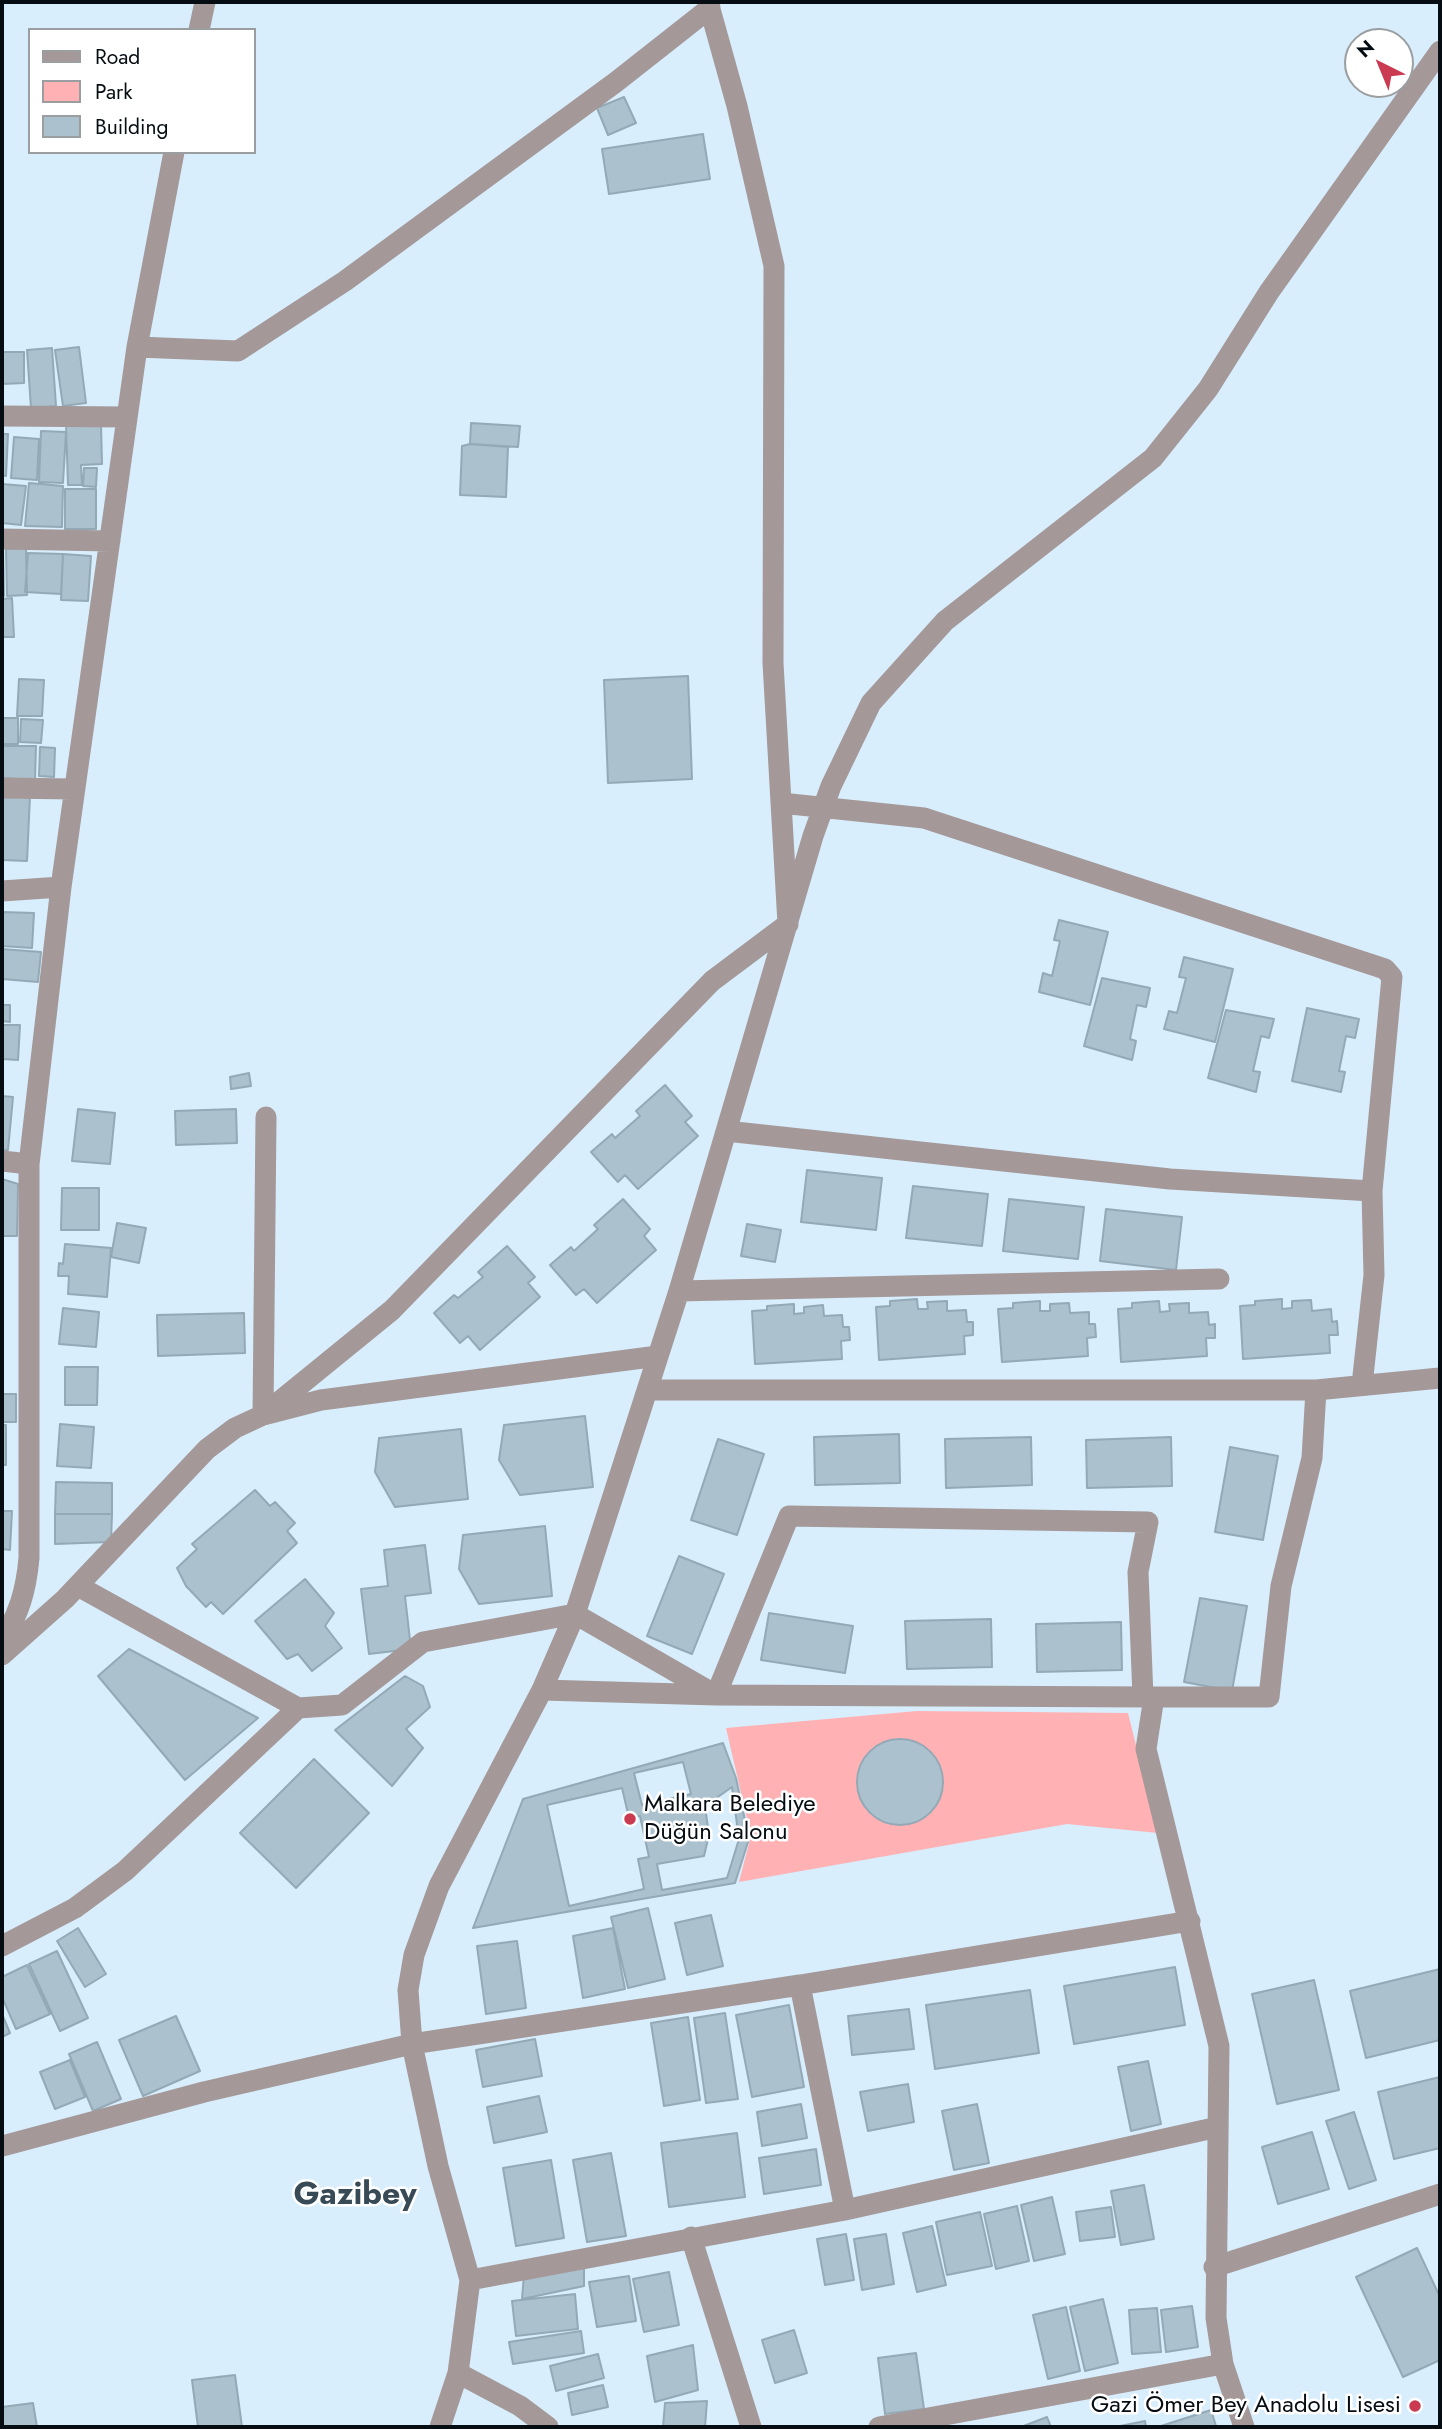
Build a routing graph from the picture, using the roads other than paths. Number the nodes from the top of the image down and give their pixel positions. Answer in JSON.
{"nodes":[{"id":1,"x":205,"y":2,"type":"edge"},
{"id":2,"x":709,"y":5,"type":"edge"},
{"id":3,"x":199,"y":28,"type":"edge"},
{"id":4,"x":1440,"y":51,"type":"edge"},
{"id":5,"x":174,"y":154,"type":"edge"},
{"id":6,"x":137,"y":347,"type":"junction"},
{"id":7,"x":2,"y":416,"type":"edge"},
{"id":8,"x":127,"y":417,"type":"junction"},
{"id":9,"x":2,"y":539,"type":"edge"},
{"id":10,"x":110,"y":541,"type":"junction"},
{"id":11,"x":2,"y":788,"type":"edge"},
{"id":12,"x":74,"y":789,"type":"junction"},
{"id":13,"x":781,"y":803,"type":"junction"},
{"id":14,"x":823,"y":809,"type":"junction"},
{"id":15,"x":61,"y":887,"type":"junction"},
{"id":16,"x":2,"y":891,"type":"edge"},
{"id":17,"x":788,"y":924,"type":"junction"},
{"id":18,"x":266,"y":1117,"type":"dead end"},
{"id":19,"x":726,"y":1131,"type":"junction"},
{"id":20,"x":2,"y":1161,"type":"edge"},
{"id":21,"x":29,"y":1164,"type":"junction"},
{"id":22,"x":1372,"y":1191,"type":"junction"},
{"id":23,"x":1219,"y":1279,"type":"dead end"},
{"id":24,"x":679,"y":1291,"type":"junction"},
{"id":25,"x":658,"y":1356,"type":"junction"},
{"id":26,"x":1440,"y":1378,"type":"edge"},
{"id":27,"x":1362,"y":1385,"type":"junction"},
{"id":28,"x":648,"y":1390,"type":"junction"},
{"id":29,"x":1316,"y":1390,"type":"junction"},
{"id":30,"x":263,"y":1415,"type":"junction"},
{"id":31,"x":78,"y":1586,"type":"junction"},
{"id":32,"x":575,"y":1614,"type":"junction"},
{"id":33,"x":2,"y":1641,"type":"edge"},
{"id":34,"x":2,"y":1655,"type":"edge"},
{"id":35,"x":542,"y":1690,"type":"junction"},
{"id":36,"x":716,"y":1695,"type":"junction"},
{"id":37,"x":1148,"y":1697,"type":"junction"},
{"id":38,"x":298,"y":1708,"type":"junction"},
{"id":39,"x":1190,"y":1922,"type":"junction"},
{"id":40,"x":2,"y":1946,"type":"edge"},
{"id":41,"x":800,"y":1985,"type":"junction"},
{"id":42,"x":412,"y":2044,"type":"junction"},
{"id":43,"x":1218,"y":2127,"type":"junction"},
{"id":44,"x":2,"y":2146,"type":"edge"},
{"id":45,"x":1440,"y":2194,"type":"edge"},
{"id":46,"x":845,"y":2210,"type":"junction"},
{"id":47,"x":691,"y":2237,"type":"junction"},
{"id":48,"x":1214,"y":2267,"type":"junction"},
{"id":49,"x":470,"y":2280,"type":"junction"},
{"id":50,"x":1223,"y":2364,"type":"junction"},
{"id":51,"x":458,"y":2373,"type":"junction"},
{"id":52,"x":440,"y":2427,"type":"edge"},
{"id":53,"x":548,"y":2427,"type":"edge"},
{"id":54,"x":751,"y":2427,"type":"edge"},
{"id":55,"x":879,"y":2427,"type":"edge"},
{"id":56,"x":1244,"y":2427,"type":"edge"}],
"edges":[{"from":1,"to":3,"type":"street"},
{"from":2,"to":6,"type":"street"},
{"from":2,"to":13,"type":"street"},
{"from":4,"to":14,"type":"street"},
{"from":5,"to":6,"type":"street"},
{"from":6,"to":8,"type":"street"},
{"from":7,"to":8,"type":"street"},
{"from":8,"to":10,"type":"street"},
{"from":9,"to":10,"type":"street"},
{"from":10,"to":12,"type":"street"},
{"from":11,"to":12,"type":"street"},
{"from":12,"to":15,"type":"street"},
{"from":13,"to":14,"type":"street"},
{"from":13,"to":17,"type":"street"},
{"from":14,"to":17,"type":"street"},
{"from":14,"to":22,"type":"street"},
{"from":15,"to":16,"type":"street"},
{"from":15,"to":21,"type":"street"},
{"from":17,"to":19,"type":"street"},
{"from":17,"to":30,"type":"street"},
{"from":18,"to":30,"type":"street"},
{"from":19,"to":22,"type":"street"},
{"from":19,"to":24,"type":"street"},
{"from":20,"to":21,"type":"street"},
{"from":21,"to":33,"type":"street"},
{"from":22,"to":27,"type":"street"},
{"from":23,"to":24,"type":"street"},
{"from":24,"to":25,"type":"street"},
{"from":25,"to":28,"type":"street"},
{"from":25,"to":30,"type":"street"},
{"from":26,"to":27,"type":"street"},
{"from":27,"to":29,"type":"street"},
{"from":28,"to":29,"type":"street"},
{"from":28,"to":32,"type":"street"},
{"from":29,"to":37,"type":"street"},
{"from":30,"to":31,"type":"street"},
{"from":31,"to":34,"type":"street"},
{"from":31,"to":38,"type":"street"},
{"from":32,"to":35,"type":"street"},
{"from":32,"to":36,"type":"street"},
{"from":32,"to":38,"type":"street"},
{"from":35,"to":36,"type":"street"},
{"from":35,"to":42,"type":"street"},
{"from":36,"to":37,"type":"street"},
{"from":36,"to":37,"type":"street"},
{"from":37,"to":39,"type":"street"},
{"from":38,"to":40,"type":"street"},
{"from":39,"to":41,"type":"street"},
{"from":39,"to":43,"type":"street"},
{"from":41,"to":42,"type":"street"},
{"from":41,"to":46,"type":"street"},
{"from":42,"to":44,"type":"street"},
{"from":42,"to":49,"type":"street"},
{"from":43,"to":46,"type":"street"},
{"from":43,"to":48,"type":"street"},
{"from":45,"to":48,"type":"street"},
{"from":46,"to":47,"type":"street"},
{"from":47,"to":49,"type":"street"},
{"from":47,"to":54,"type":"street"},
{"from":48,"to":50,"type":"street"},
{"from":49,"to":51,"type":"street"},
{"from":50,"to":55,"type":"street"},
{"from":50,"to":56,"type":"street"},
{"from":51,"to":52,"type":"street"},
{"from":51,"to":53,"type":"street"}]}
